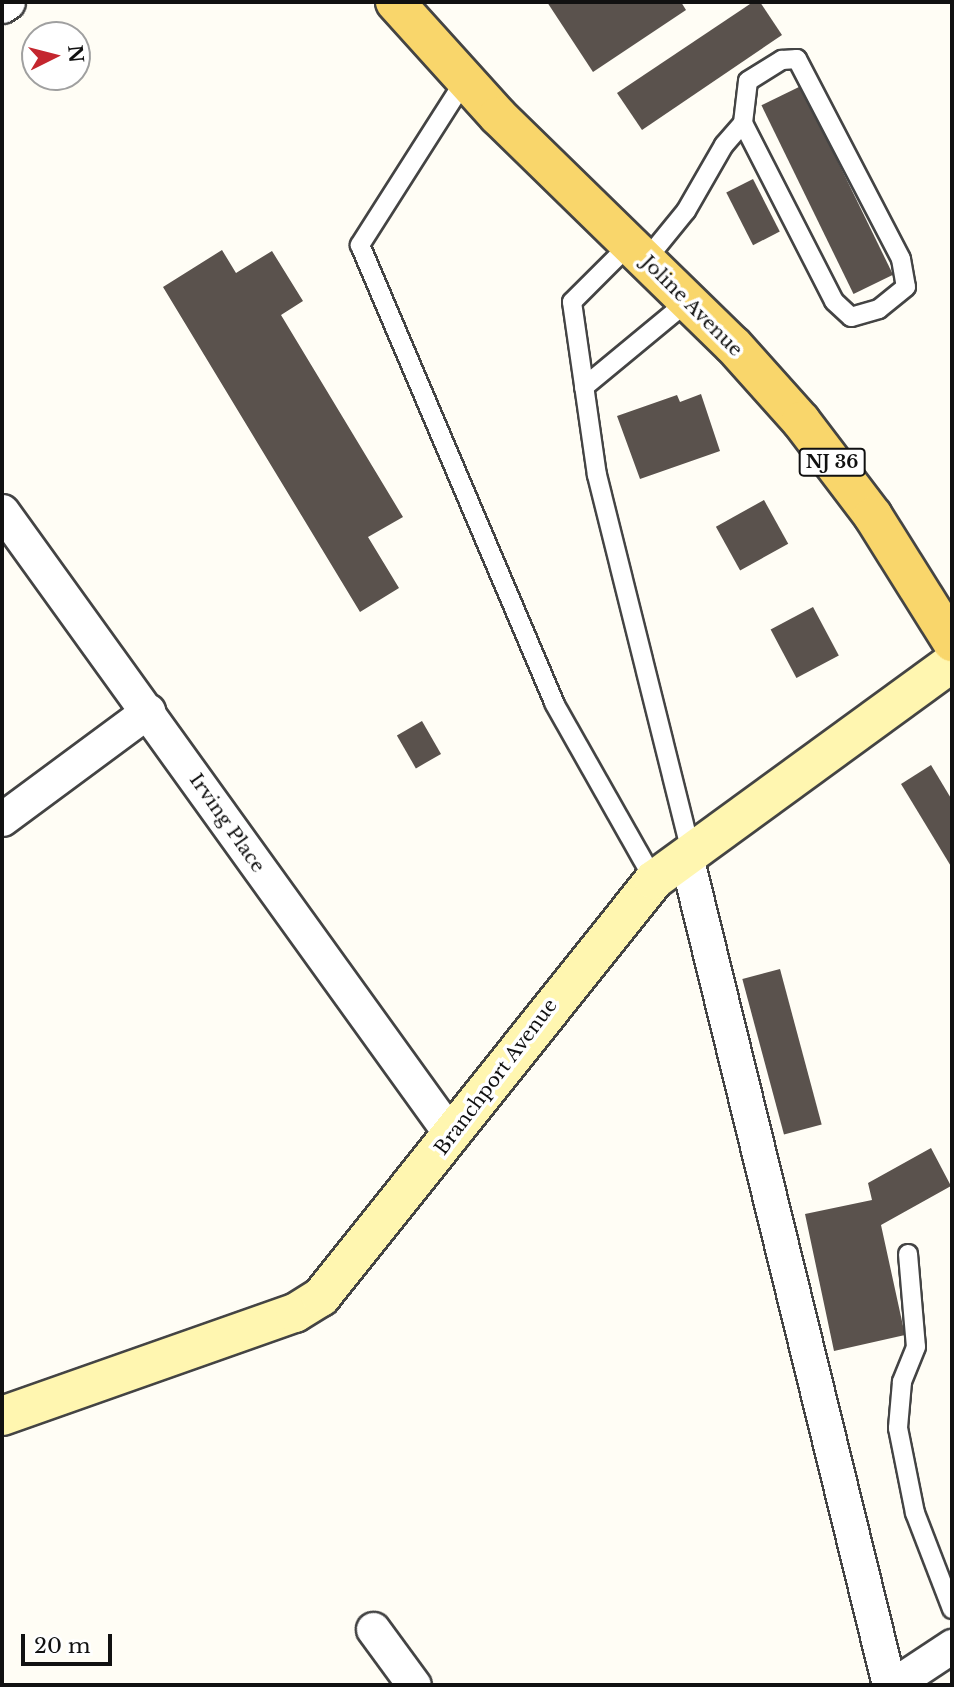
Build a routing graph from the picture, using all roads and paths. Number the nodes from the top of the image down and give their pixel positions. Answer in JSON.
{"nodes":[{"id":1,"x":8,"y":2,"type":"edge"},
{"id":2,"x":395,"y":2,"type":"edge"},
{"id":3,"x":2,"y":6,"type":"edge"},
{"id":4,"x":464,"y":80,"type":"junction"},
{"id":5,"x":743,"y":122,"type":"junction"},
{"id":6,"x":638,"y":252,"type":"junction"},
{"id":7,"x":688,"y":301,"type":"junction"},
{"id":8,"x":584,"y":387,"type":"junction"},
{"id":9,"x":2,"y":511,"type":"edge"},
{"id":10,"x":952,"y":642,"type":"edge"},
{"id":11,"x":952,"y":663,"type":"edge"},
{"id":12,"x":148,"y":711,"type":"junction"},
{"id":13,"x":2,"y":819,"type":"edge"},
{"id":14,"x":688,"y":854,"type":"junction"},
{"id":15,"x":654,"y":880,"type":"junction"},
{"id":16,"x":452,"y":1136,"type":"junction"},
{"id":17,"x":908,"y":1254,"type":"dead end"},
{"id":18,"x":2,"y":1416,"type":"edge"},
{"id":19,"x":952,"y":1609,"type":"edge"},
{"id":20,"x":373,"y":1629,"type":"dead end"},
{"id":21,"x":952,"y":1646,"type":"edge"},
{"id":22,"x":929,"y":1675,"type":"edge"},
{"id":23,"x":414,"y":1685,"type":"edge"},
{"id":24,"x":891,"y":1685,"type":"edge"}],
"edges":[{"from":1,"to":3,"type":"street"},
{"from":2,"to":4,"type":"main road","name":"Joline Avenue","number":"NJ 36"},
{"from":4,"to":6,"type":"main road","name":"Joline Avenue","number":"NJ 36"},
{"from":4,"to":15,"type":"lane"},
{"from":5,"to":5,"type":"lane"},
{"from":5,"to":6,"type":"lane"},
{"from":6,"to":7,"type":"main road","name":"Joline Avenue","number":"NJ 36"},
{"from":6,"to":8,"type":"lane"},
{"from":7,"to":8,"type":"lane"},
{"from":7,"to":10,"type":"main road","name":"Joline Avenue","number":"NJ 36"},
{"from":8,"to":14,"type":"lane"},
{"from":9,"to":12,"type":"street","name":"Irving Place"},
{"from":11,"to":14,"type":"street","name":"Branchport Avenue"},
{"from":12,"to":13,"type":"street"},
{"from":12,"to":16,"type":"street","name":"Irving Place"},
{"from":14,"to":15,"type":"street","name":"Branchport Avenue"},
{"from":14,"to":24,"type":"street"},
{"from":15,"to":16,"type":"street","name":"Branchport Avenue"},
{"from":16,"to":18,"type":"street","name":"Branchport Avenue"},
{"from":17,"to":19,"type":"lane"},
{"from":20,"to":23,"type":"street"},
{"from":21,"to":22,"type":"street"},
{"from":22,"to":24,"type":"street"}]}
